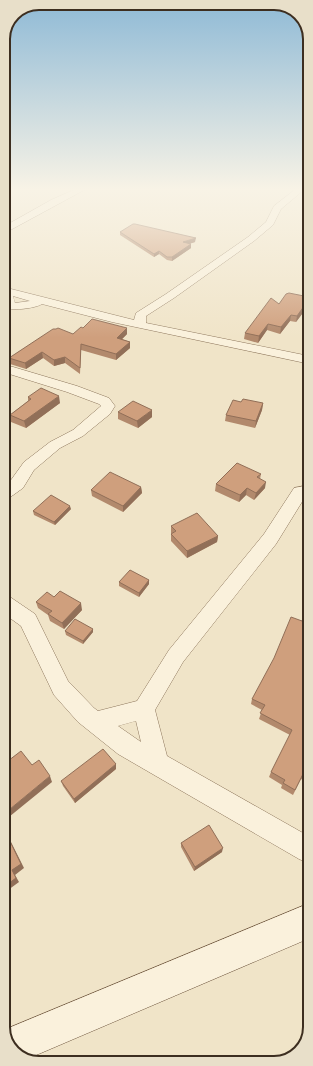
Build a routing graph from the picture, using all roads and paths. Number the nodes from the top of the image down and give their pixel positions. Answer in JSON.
{"nodes":[{"id":1,"x":251,"y":239,"type":"edge"},
{"id":2,"x":10,"y":292,"type":"edge"},
{"id":3,"x":44,"y":302,"type":"junction"},
{"id":4,"x":10,"y":309,"type":"edge"},
{"id":5,"x":140,"y":325,"type":"junction"},
{"id":6,"x":303,"y":359,"type":"edge"},
{"id":7,"x":10,"y":370,"type":"edge"},
{"id":8,"x":10,"y":489,"type":"edge"},
{"id":9,"x":303,"y":492,"type":"edge"},
{"id":10,"x":10,"y":606,"type":"edge"},
{"id":11,"x":144,"y":709,"type":"junction"},
{"id":12,"x":95,"y":722,"type":"junction"},
{"id":13,"x":157,"y":764,"type":"junction"},
{"id":14,"x":303,"y":851,"type":"edge"},
{"id":15,"x":303,"y":923,"type":"edge"},
{"id":16,"x":22,"y":1048,"type":"edge"}],
"edges":[{"from":1,"to":5,"type":"street"},
{"from":2,"to":3,"type":"street"},
{"from":3,"to":4,"type":"street"},
{"from":3,"to":5,"type":"street"},
{"from":5,"to":6,"type":"street"},
{"from":7,"to":8,"type":"street"},
{"from":9,"to":11,"type":"street"},
{"from":10,"to":12,"type":"street"},
{"from":11,"to":12,"type":"street"},
{"from":11,"to":13,"type":"street"},
{"from":12,"to":13,"type":"street"},
{"from":13,"to":14,"type":"street"},
{"from":15,"to":16,"type":"street"}]}
